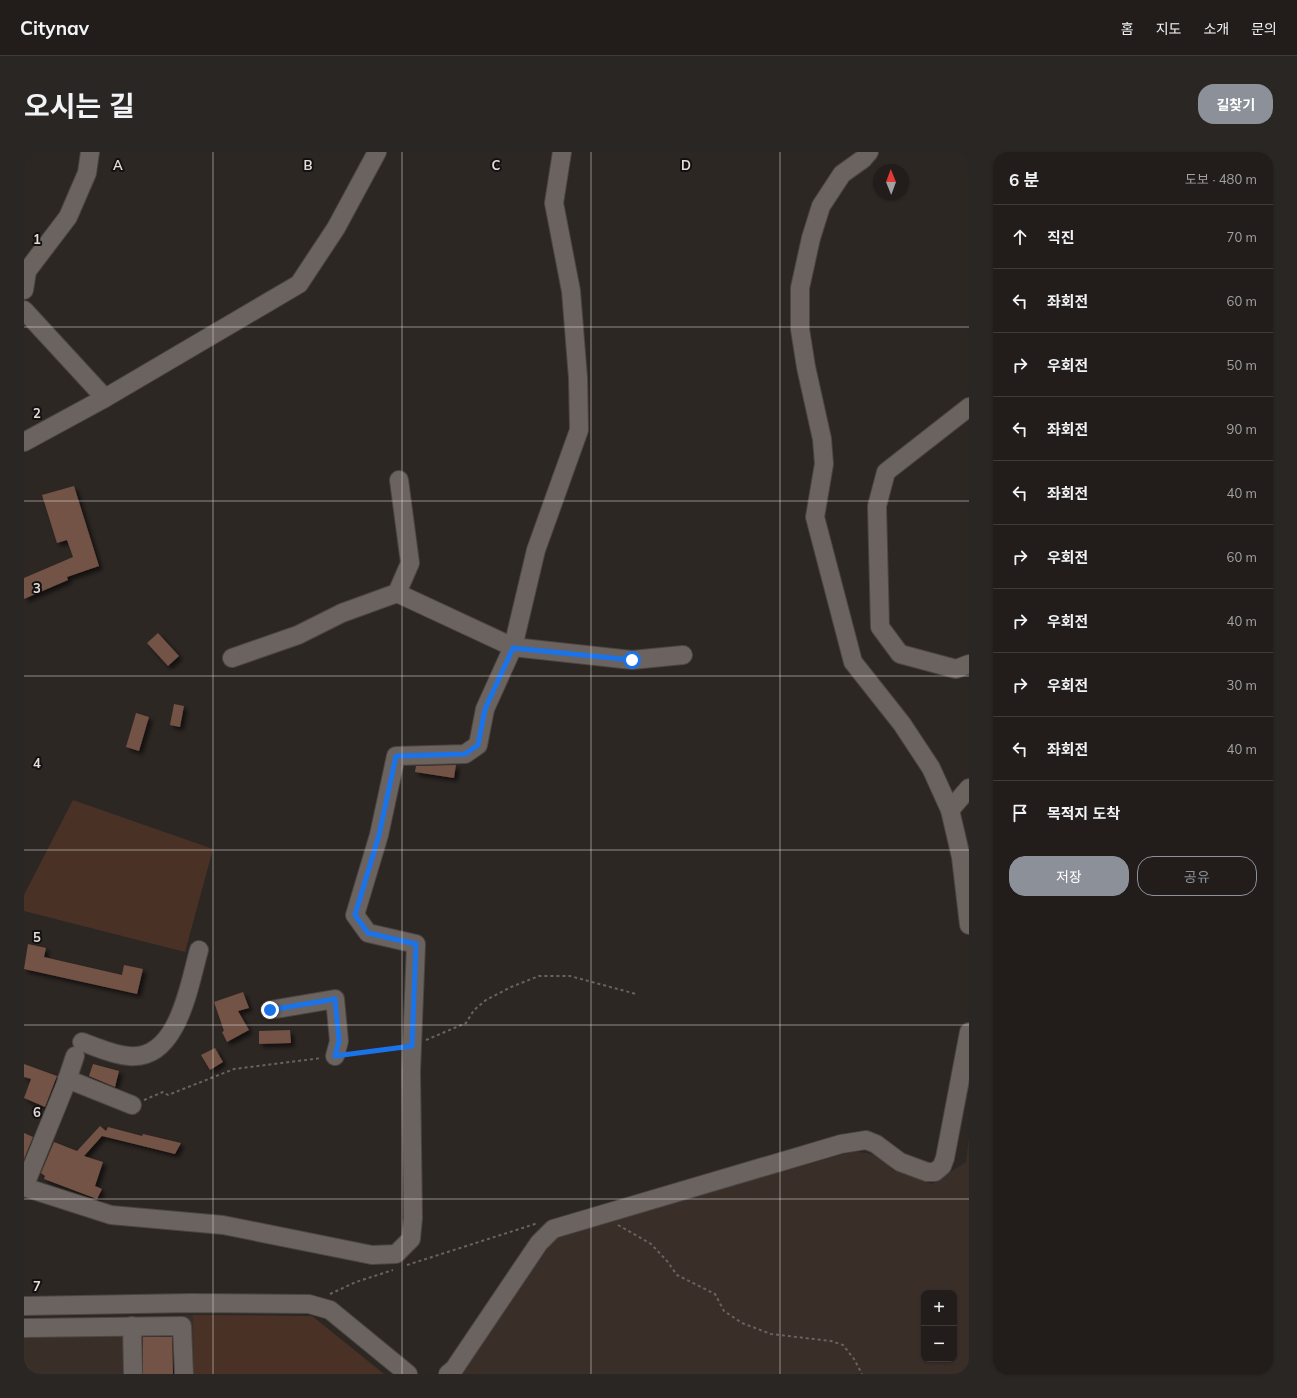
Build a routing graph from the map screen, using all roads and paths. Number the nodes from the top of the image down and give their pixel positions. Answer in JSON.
{"nodes":[{"id":1,"x":90,"y":152,"type":"edge"},
{"id":2,"x":377,"y":152,"type":"edge"},
{"id":3,"x":562,"y":152,"type":"edge"},
{"id":4,"x":869,"y":152,"type":"edge"},
{"id":5,"x":24,"y":290,"type":"edge"},
{"id":6,"x":24,"y":310,"type":"edge"},
{"id":7,"x":105,"y":398,"type":"junction"},
{"id":8,"x":969,"y":407,"type":"edge"},
{"id":9,"x":24,"y":442,"type":"edge"},
{"id":10,"x":399,"y":480,"type":"dead end"},
{"id":11,"x":397,"y":593,"type":"junction"},
{"id":12,"x":513,"y":648,"type":"junction"},
{"id":13,"x":683,"y":655,"type":"dead end"},
{"id":14,"x":232,"y":658,"type":"dead end"},
{"id":15,"x":969,"y":664,"type":"edge"},
{"id":16,"x":969,"y":788,"type":"edge"},
{"id":17,"x":950,"y":810,"type":"junction"},
{"id":18,"x":969,"y":925,"type":"edge"},
{"id":19,"x":200,"y":950,"type":"dead end"},
{"id":20,"x":636,"y":994,"type":"dead end"},
{"id":21,"x":270,"y":1010,"type":"dead end"},
{"id":22,"x":969,"y":1032,"type":"edge"},
{"id":23,"x":412,"y":1046,"type":"junction"},
{"id":24,"x":335,"y":1056,"type":"junction"},
{"id":25,"x":68,"y":1079,"type":"junction"},
{"id":26,"x":132,"y":1105,"type":"joint"},
{"id":27,"x":24,"y":1187,"type":"edge"},
{"id":28,"x":600,"y":1215,"type":"junction"},
{"id":29,"x":543,"y":1221,"type":"dead end"},
{"id":30,"x":405,"y":1266,"type":"dead end"},
{"id":31,"x":398,"y":1268,"type":"dead end"},
{"id":32,"x":329,"y":1294,"type":"dead end"},
{"id":33,"x":24,"y":1306,"type":"edge"},
{"id":34,"x":132,"y":1326,"type":"junction"},
{"id":35,"x":24,"y":1328,"type":"edge"},
{"id":36,"x":133,"y":1374,"type":"edge"},
{"id":37,"x":184,"y":1374,"type":"edge"},
{"id":38,"x":408,"y":1374,"type":"edge"},
{"id":39,"x":448,"y":1374,"type":"edge"},
{"id":40,"x":862,"y":1374,"type":"edge"}],
"edges":[{"from":1,"to":5,"type":"street"},
{"from":2,"to":7,"type":"street"},
{"from":3,"to":12,"type":"street"},
{"from":4,"to":17,"type":"street"},
{"from":6,"to":7,"type":"street"},
{"from":7,"to":9,"type":"street"},
{"from":8,"to":15,"type":"street"},
{"from":10,"to":11,"type":"street"},
{"from":11,"to":12,"type":"street"},
{"from":11,"to":14,"type":"street"},
{"from":12,"to":13,"type":"street"},
{"from":12,"to":23,"type":"street"},
{"from":16,"to":17,"type":"street"},
{"from":17,"to":18,"type":"street"},
{"from":19,"to":25,"type":"street"},
{"from":20,"to":23,"type":"path"},
{"from":21,"to":24,"type":"street"},
{"from":22,"to":28,"type":"street"},
{"from":23,"to":24,"type":"path"},
{"from":23,"to":27,"type":"street"},
{"from":24,"to":26,"type":"path"},
{"from":25,"to":26,"type":"street"},
{"from":25,"to":27,"type":"street"},
{"from":28,"to":39,"type":"street"},
{"from":28,"to":40,"type":"path"},
{"from":29,"to":30,"type":"path"},
{"from":31,"to":32,"type":"path"},
{"from":33,"to":38,"type":"street"},
{"from":34,"to":35,"type":"street"},
{"from":34,"to":36,"type":"street"},
{"from":34,"to":37,"type":"street"}]}
